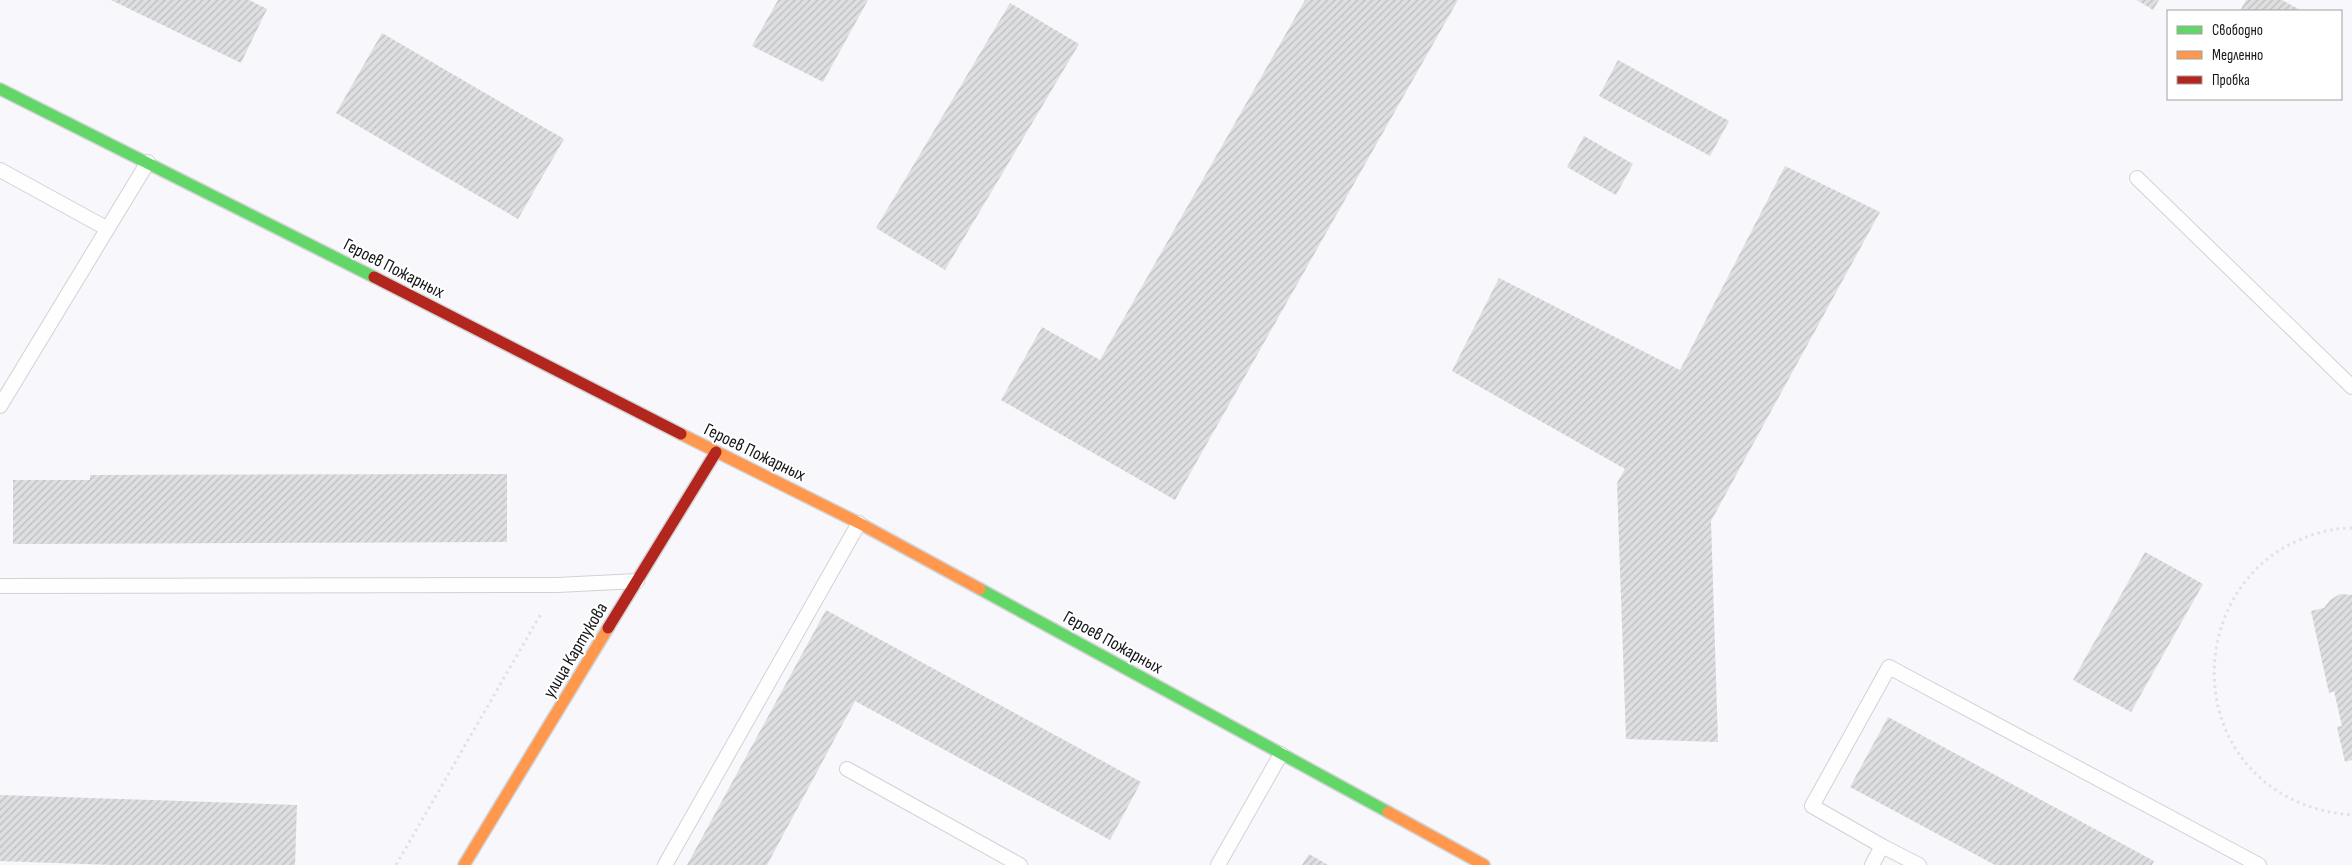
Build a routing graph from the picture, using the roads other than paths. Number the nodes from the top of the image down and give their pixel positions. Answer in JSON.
{"nodes":[{"id":1,"x":0,"y":89,"type":"edge"},
{"id":2,"x":148,"y":162,"type":"junction"},
{"id":3,"x":0,"y":170,"type":"edge"},
{"id":4,"x":2137,"y":178,"type":"dead end"},
{"id":5,"x":106,"y":228,"type":"junction"},
{"id":6,"x":2352,"y":387,"type":"edge"},
{"id":7,"x":0,"y":406,"type":"edge"},
{"id":8,"x":716,"y":452,"type":"junction"},
{"id":9,"x":859,"y":523,"type":"junction"},
{"id":10,"x":637,"y":581,"type":"junction"},
{"id":11,"x":0,"y":586,"type":"edge"},
{"id":12,"x":1281,"y":754,"type":"junction"},
{"id":13,"x":847,"y":769,"type":"dead end"},
{"id":14,"x":1882,"y":846,"type":"junction"},
{"id":15,"x":464,"y":865,"type":"edge"},
{"id":16,"x":665,"y":865,"type":"edge"},
{"id":17,"x":1020,"y":865,"type":"edge"},
{"id":18,"x":1218,"y":865,"type":"edge"},
{"id":19,"x":1484,"y":865,"type":"edge"},
{"id":20,"x":1872,"y":865,"type":"edge"},
{"id":21,"x":1919,"y":865,"type":"edge"},
{"id":22,"x":2259,"y":865,"type":"edge"}],
"edges":[{"from":1,"to":2,"type":"main road","name":"Героев Пожарных"},
{"from":2,"to":5,"type":"lane"},
{"from":2,"to":8,"type":"main road","name":"Героев Пожарных"},
{"from":3,"to":5,"type":"lane"},
{"from":4,"to":6,"type":"lane"},
{"from":5,"to":7,"type":"lane"},
{"from":8,"to":9,"type":"main road","name":"Героев Пожарных"},
{"from":8,"to":10,"type":"main road","name":"улица Картукова"},
{"from":9,"to":12,"type":"main road","name":"Героев Пожарных"},
{"from":9,"to":16,"type":"lane"},
{"from":10,"to":11,"type":"lane"},
{"from":10,"to":15,"type":"main road","name":"улица Картукова"},
{"from":12,"to":18,"type":"lane"},
{"from":12,"to":19,"type":"main road","name":"Героев Пожарных"},
{"from":13,"to":17,"type":"lane"},
{"from":14,"to":20,"type":"lane"},
{"from":14,"to":21,"type":"lane"},
{"from":14,"to":22,"type":"lane"}]}
